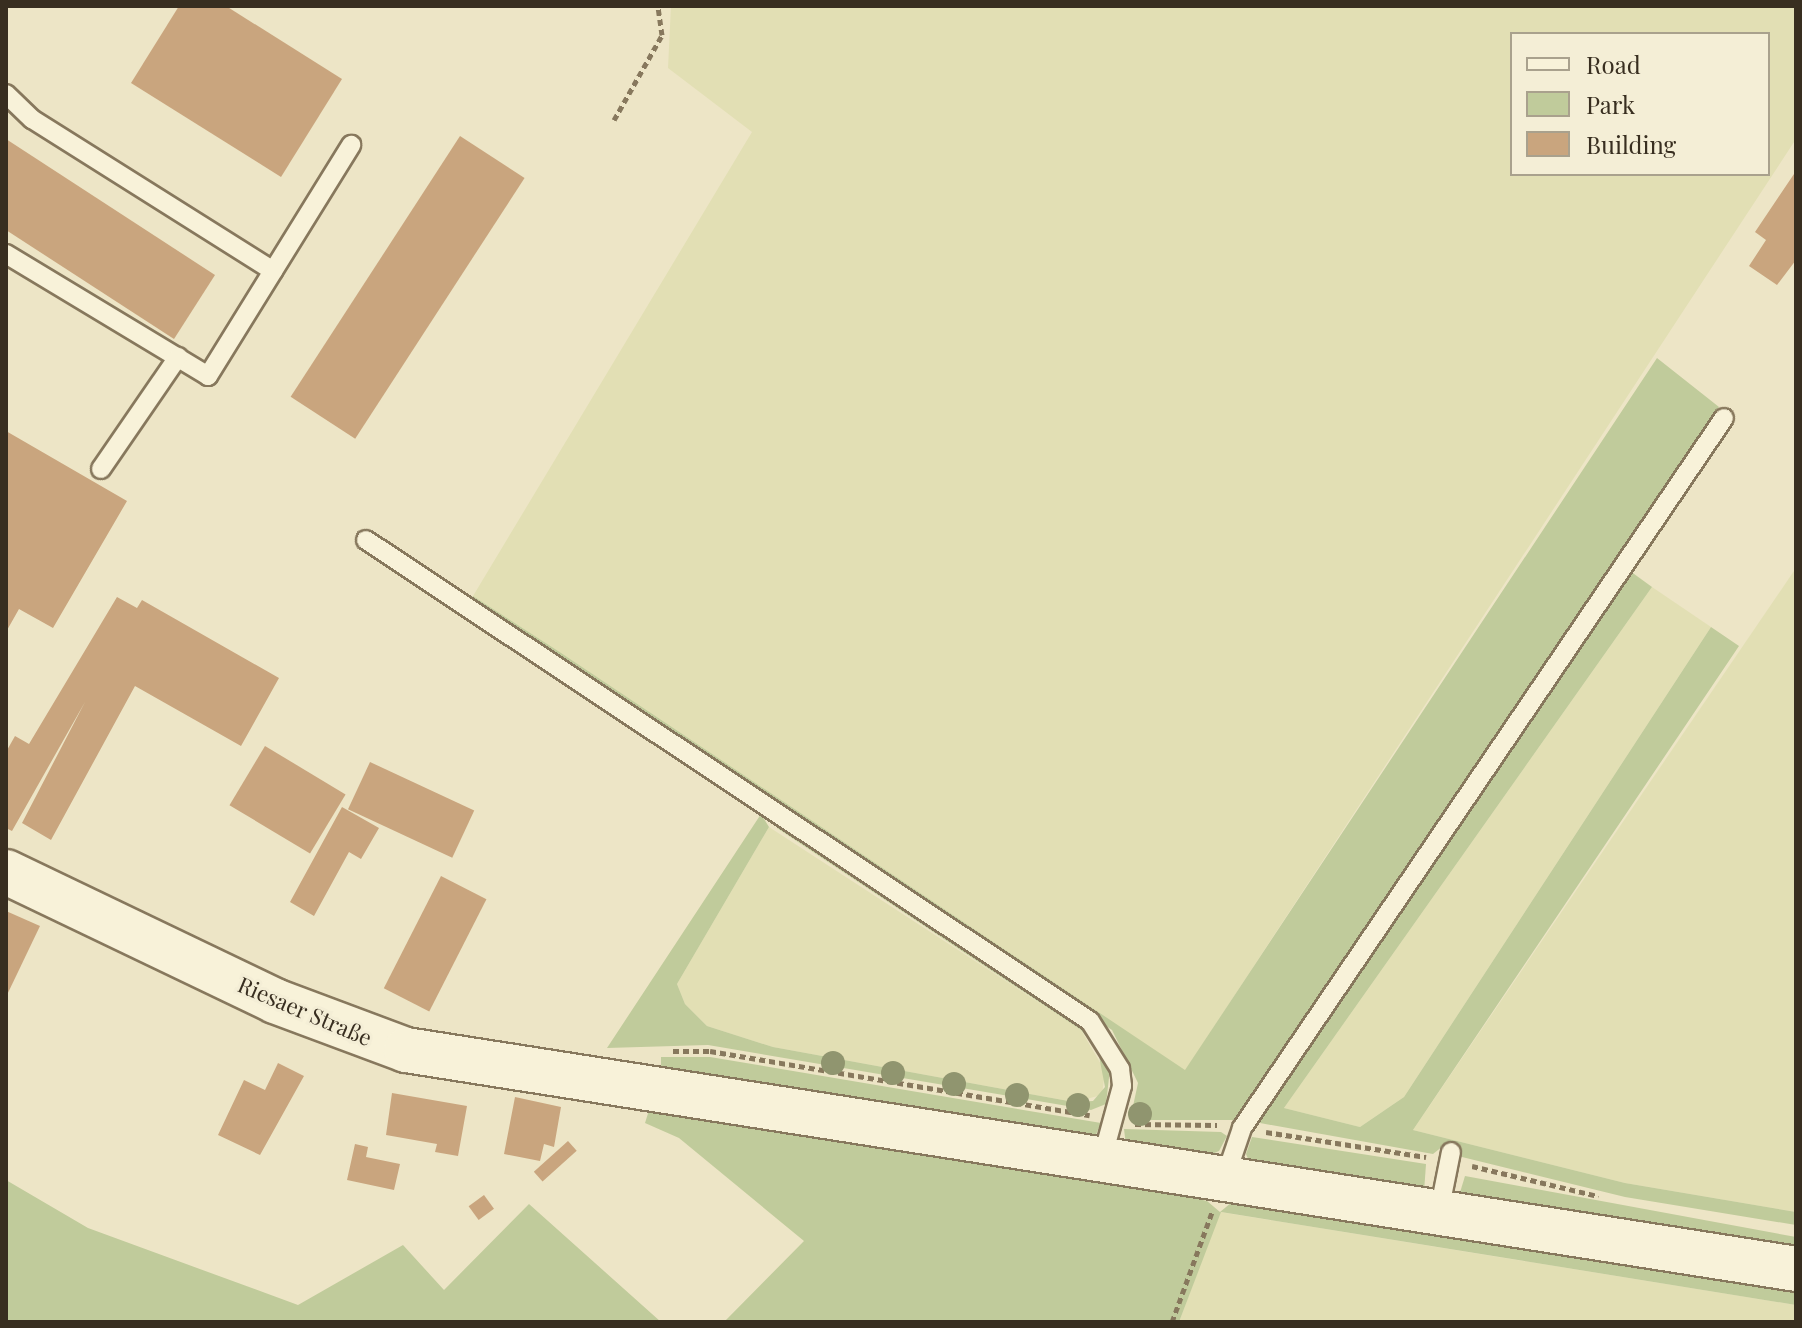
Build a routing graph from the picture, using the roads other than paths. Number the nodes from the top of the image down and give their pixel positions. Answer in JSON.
{"nodes":[{"id":1,"x":6,"y":94,"type":"edge"},
{"id":2,"x":351,"y":145,"type":"dead end"},
{"id":3,"x":6,"y":254,"type":"edge"},
{"id":4,"x":273,"y":271,"type":"junction"},
{"id":5,"x":178,"y":357,"type":"junction"},
{"id":6,"x":1724,"y":418,"type":"dead end"},
{"id":7,"x":101,"y":469,"type":"dead end"},
{"id":8,"x":366,"y":540,"type":"dead end"},
{"id":9,"x":6,"y":872,"type":"edge"},
{"id":10,"x":1107,"y":1139,"type":"junction"},
{"id":11,"x":1450,"y":1156,"type":"road end"},
{"id":12,"x":1225,"y":1178,"type":"junction"},
{"id":13,"x":1439,"y":1213,"type":"junction"},
{"id":14,"x":1796,"y":1269,"type":"edge"}],
"edges":[{"from":1,"to":4,"type":"lane"},
{"from":2,"to":4,"type":"lane"},
{"from":3,"to":5,"type":"lane"},
{"from":4,"to":5,"type":"lane"},
{"from":5,"to":7,"type":"lane"},
{"from":6,"to":12,"type":"lane"},
{"from":8,"to":10,"type":"lane"},
{"from":9,"to":10,"type":"main road","name":"Riesaer Straße"},
{"from":10,"to":12,"type":"main road","name":"Riesaer Straße"},
{"from":11,"to":13,"type":"lane"},
{"from":12,"to":13,"type":"main road","name":"Riesaer Straße"},
{"from":13,"to":14,"type":"main road","name":"Riesaer Straße"}]}
